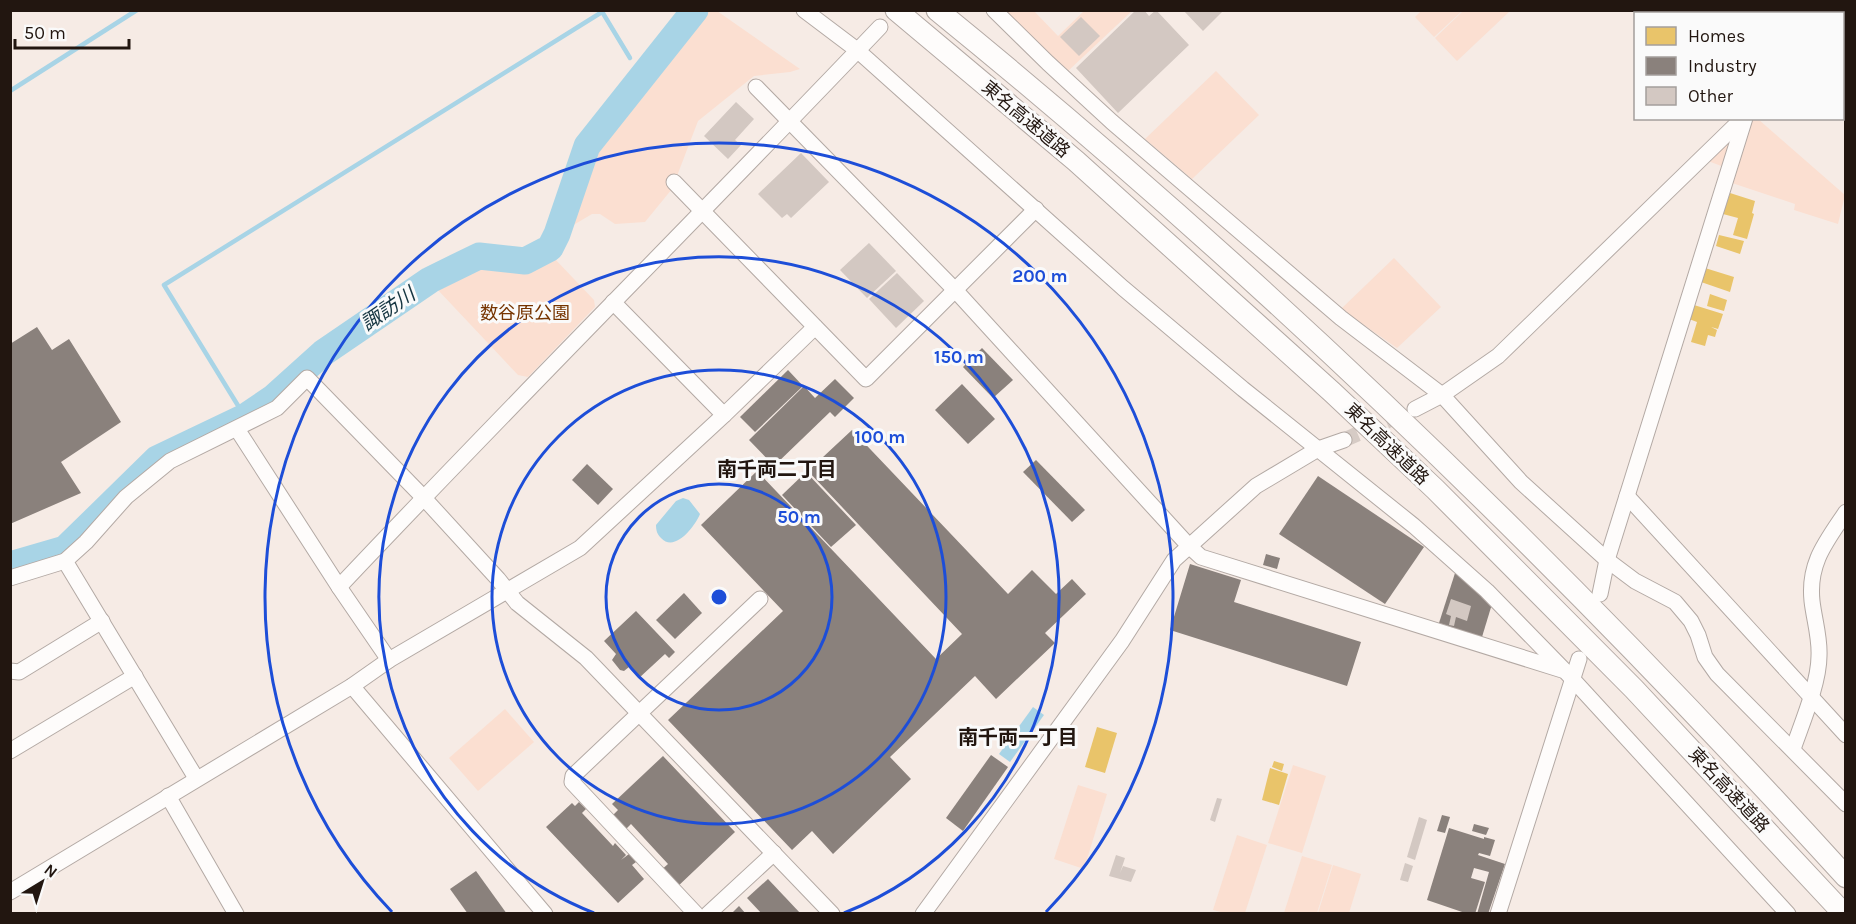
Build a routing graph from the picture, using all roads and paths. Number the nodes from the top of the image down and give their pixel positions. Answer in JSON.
{"nodes":[{"id":1,"x":804,"y":10,"type":"edge"},
{"id":2,"x":896,"y":10,"type":"edge"},
{"id":3,"x":937,"y":10,"type":"edge"},
{"id":4,"x":994,"y":10,"type":"edge"},
{"id":5,"x":880,"y":27,"type":"dead end"},
{"id":6,"x":857,"y":50,"type":"junction"},
{"id":7,"x":756,"y":87,"type":"dead end"},
{"id":8,"x":789,"y":120,"type":"junction"},
{"id":9,"x":1742,"y":120,"type":"edge"},
{"id":10,"x":1743,"y":120,"type":"edge"},
{"id":11,"x":674,"y":182,"type":"dead end"},
{"id":12,"x":1036,"y":209,"type":"junction"},
{"id":13,"x":703,"y":212,"type":"junction"},
{"id":14,"x":956,"y":291,"type":"junction"},
{"id":15,"x":613,"y":302,"type":"junction"},
{"id":16,"x":815,"y":327,"type":"junction"},
{"id":17,"x":1442,"y":395,"type":"junction"},
{"id":18,"x":1415,"y":409,"type":"tunnel mouth"},
{"id":19,"x":724,"y":415,"type":"junction"},
{"id":20,"x":237,"y":429,"type":"junction"},
{"id":21,"x":1344,"y":440,"type":"tunnel mouth"},
{"id":22,"x":1318,"y":449,"type":"junction"},
{"id":23,"x":1627,"y":496,"type":"junction"},
{"id":24,"x":423,"y":498,"type":"junction"},
{"id":25,"x":1845,"y":512,"type":"edge"},
{"id":26,"x":1189,"y":546,"type":"junction"},
{"id":27,"x":1607,"y":560,"type":"junction"},
{"id":28,"x":65,"y":561,"type":"junction"},
{"id":29,"x":10,"y":578,"type":"edge"},
{"id":30,"x":339,"y":587,"type":"junction"},
{"id":31,"x":506,"y":590,"type":"junction"},
{"id":32,"x":1600,"y":594,"type":"dead end"},
{"id":33,"x":760,"y":599,"type":"dead end"},
{"id":34,"x":102,"y":621,"type":"junction"},
{"id":35,"x":1579,"y":659,"type":"dead end"},
{"id":36,"x":389,"y":660,"type":"junction"},
{"id":37,"x":10,"y":671,"type":"edge"},
{"id":38,"x":135,"y":676,"type":"junction"},
{"id":39,"x":1570,"y":676,"type":"junction"},
{"id":40,"x":352,"y":686,"type":"junction"},
{"id":41,"x":1810,"y":698,"type":"junction"},
{"id":42,"x":638,"y":713,"type":"junction"},
{"id":43,"x":1845,"y":735,"type":"edge"},
{"id":44,"x":1793,"y":749,"type":"junction"},
{"id":45,"x":10,"y":751,"type":"edge"},
{"id":46,"x":196,"y":778,"type":"junction"},
{"id":47,"x":168,"y":796,"type":"junction"},
{"id":48,"x":1845,"y":804,"type":"edge"},
{"id":49,"x":774,"y":853,"type":"junction"},
{"id":50,"x":1845,"y":877,"type":"edge"},
{"id":51,"x":10,"y":892,"type":"edge"},
{"id":52,"x":236,"y":914,"type":"edge"},
{"id":53,"x":545,"y":914,"type":"edge"},
{"id":54,"x":696,"y":914,"type":"edge"},
{"id":55,"x":708,"y":914,"type":"edge"},
{"id":56,"x":832,"y":914,"type":"edge"},
{"id":57,"x":923,"y":914,"type":"edge"},
{"id":58,"x":1498,"y":914,"type":"edge"},
{"id":59,"x":1788,"y":914,"type":"edge"},
{"id":60,"x":1844,"y":914,"type":"edge"}],
"edges":[{"from":1,"to":6,"type":"street"},
{"from":2,"to":60,"type":"highway","name":"東名高速道路"},
{"from":3,"to":50,"type":"highway","name":"東名高速道路"},
{"from":4,"to":17,"type":"street"},
{"from":5,"to":6,"type":"street"},
{"from":6,"to":8,"type":"street"},
{"from":6,"to":12,"type":"street"},
{"from":7,"to":8,"type":"street"},
{"from":8,"to":13,"type":"street"},
{"from":8,"to":14,"type":"street"},
{"from":9,"to":17,"type":"street"},
{"from":10,"to":23,"type":"street"},
{"from":11,"to":13,"type":"street"},
{"from":12,"to":14,"type":"street"},
{"from":12,"to":22,"type":"street"},
{"from":13,"to":15,"type":"street"},
{"from":13,"to":16,"type":"street"},
{"from":14,"to":16,"type":"street"},
{"from":14,"to":26,"type":"street"},
{"from":15,"to":19,"type":"street"},
{"from":15,"to":24,"type":"street"},
{"from":16,"to":19,"type":"street"},
{"from":17,"to":18,"type":"street"},
{"from":17,"to":27,"type":"street"},
{"from":19,"to":31,"type":"street"},
{"from":20,"to":24,"type":"street"},
{"from":20,"to":28,"type":"street"},
{"from":20,"to":30,"type":"street"},
{"from":21,"to":22,"type":"street"},
{"from":22,"to":26,"type":"street"},
{"from":22,"to":39,"type":"street"},
{"from":23,"to":27,"type":"street"},
{"from":23,"to":41,"type":"street"},
{"from":24,"to":30,"type":"street"},
{"from":24,"to":31,"type":"street"},
{"from":25,"to":41,"type":"street"},
{"from":26,"to":39,"type":"street"},
{"from":26,"to":57,"type":"street"},
{"from":27,"to":32,"type":"street"},
{"from":27,"to":44,"type":"street"},
{"from":28,"to":29,"type":"street"},
{"from":28,"to":34,"type":"street"},
{"from":30,"to":36,"type":"street"},
{"from":31,"to":36,"type":"street"},
{"from":31,"to":42,"type":"street"},
{"from":33,"to":42,"type":"street"},
{"from":34,"to":37,"type":"street"},
{"from":34,"to":38,"type":"street"},
{"from":35,"to":39,"type":"street"},
{"from":36,"to":40,"type":"street"},
{"from":38,"to":45,"type":"street"},
{"from":38,"to":46,"type":"street"},
{"from":39,"to":58,"type":"street"},
{"from":39,"to":59,"type":"street"},
{"from":40,"to":46,"type":"street"},
{"from":40,"to":53,"type":"street"},
{"from":41,"to":43,"type":"street"},
{"from":41,"to":44,"type":"street"},
{"from":42,"to":49,"type":"street"},
{"from":42,"to":54,"type":"street"},
{"from":44,"to":48,"type":"street"},
{"from":46,"to":47,"type":"street"},
{"from":47,"to":51,"type":"street"},
{"from":47,"to":52,"type":"street"},
{"from":49,"to":55,"type":"street"},
{"from":49,"to":56,"type":"street"}]}
